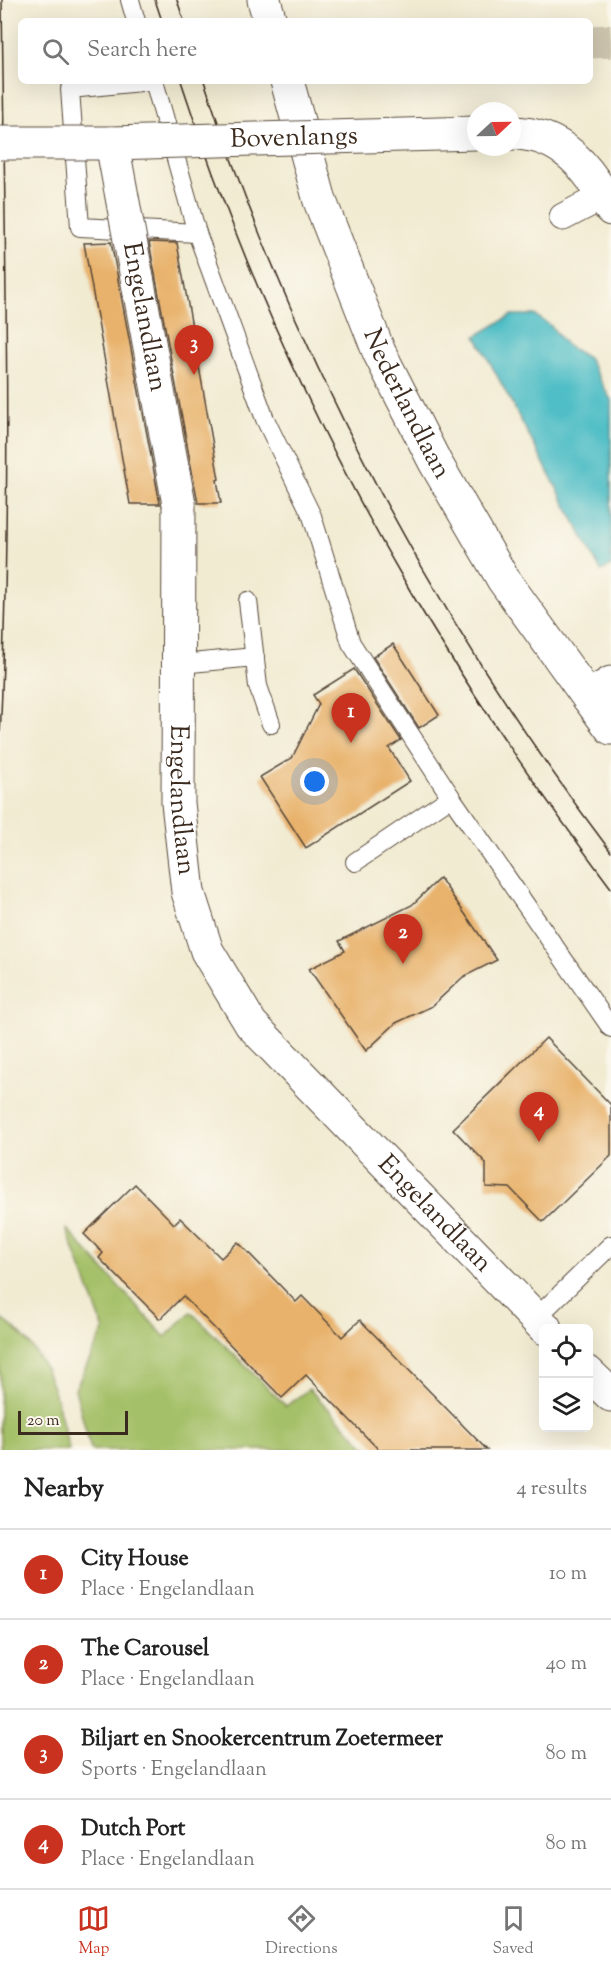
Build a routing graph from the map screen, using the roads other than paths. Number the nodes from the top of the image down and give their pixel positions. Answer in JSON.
{"nodes":[{"id":1,"x":130,"y":0,"type":"edge"},
{"id":2,"x":264,"y":0,"type":"edge"},
{"id":3,"x":135,"y":18,"type":"edge"},
{"id":4,"x":269,"y":18,"type":"edge"},
{"id":5,"x":122,"y":84,"type":"edge"},
{"id":6,"x":154,"y":84,"type":"edge"},
{"id":7,"x":288,"y":84,"type":"edge"},
{"id":8,"x":467,"y":133,"type":"edge"},
{"id":9,"x":521,"y":134,"type":"edge"},
{"id":10,"x":0,"y":142,"type":"edge"},
{"id":11,"x":112,"y":142,"type":"junction"},
{"id":12,"x":609,"y":198,"type":"edge"},
{"id":13,"x":563,"y":217,"type":"dead end"},
{"id":14,"x":196,"y":233,"type":"junction"},
{"id":15,"x":248,"y":601,"type":"dead end"},
{"id":16,"x":255,"y":657,"type":"junction"},
{"id":17,"x":180,"y":664,"type":"junction"},
{"id":18,"x":600,"y":690,"type":"edge"},
{"id":19,"x":272,"y":724,"type":"dead end"},
{"id":20,"x":611,"y":728,"type":"edge"},
{"id":21,"x":451,"y":797,"type":"junction"},
{"id":22,"x":355,"y":862,"type":"dead end"},
{"id":23,"x":611,"y":1028,"type":"edge"},
{"id":24,"x":608,"y":1255,"type":"edge"},
{"id":25,"x":540,"y":1324,"type":"edge"},
{"id":26,"x":593,"y":1377,"type":"edge"},
{"id":27,"x":611,"y":1395,"type":"edge"}],
"edges":[{"from":1,"to":3,"type":"lane"},
{"from":2,"to":4,"type":"street"},
{"from":5,"to":14,"type":"lane"},
{"from":6,"to":14,"type":"lane"},
{"from":7,"to":18,"type":"street","name":"Nederlandlaan"},
{"from":8,"to":11,"type":"street","name":"Bovenlangs","bridge":true},
{"from":9,"to":12,"type":"street"},
{"from":10,"to":11,"type":"street","name":"Bovenlangs","bridge":true},
{"from":11,"to":17,"type":"street","name":"Engelandlaan","bridge":true},
{"from":12,"to":13,"type":"street"},
{"from":14,"to":21,"type":"lane"},
{"from":15,"to":16,"type":"lane"},
{"from":16,"to":17,"type":"lane"},
{"from":16,"to":19,"type":"lane"},
{"from":17,"to":25,"type":"street","name":"Engelandlaan"},
{"from":18,"to":20,"type":"street","name":"Nederlandlaan"},
{"from":21,"to":22,"type":"lane"},
{"from":21,"to":23,"type":"lane"},
{"from":24,"to":25,"type":"lane"},
{"from":26,"to":27,"type":"street"}]}
